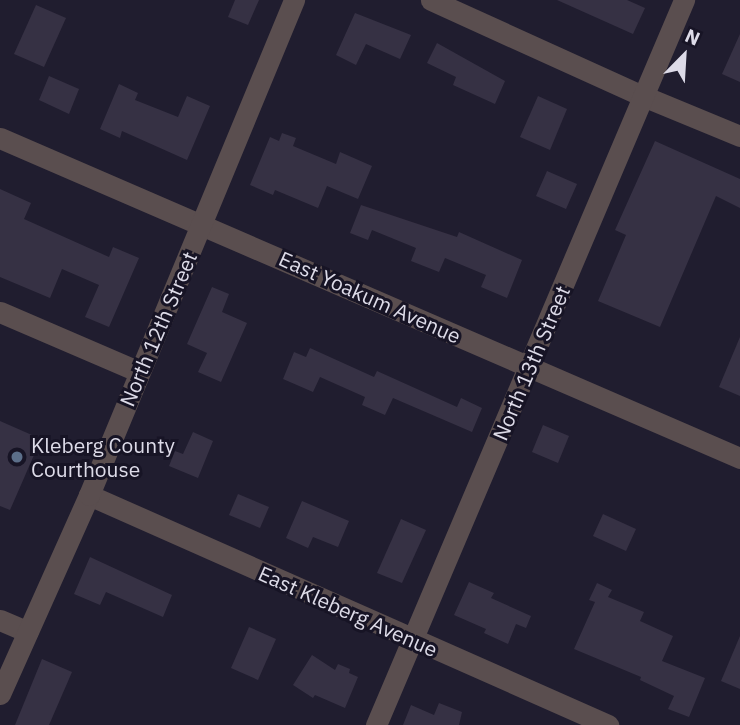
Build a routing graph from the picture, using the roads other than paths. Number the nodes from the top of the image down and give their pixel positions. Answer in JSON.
{"nodes":[{"id":1,"x":294,"y":0,"type":"edge"},
{"id":2,"x":431,"y":0,"type":"edge"},
{"id":3,"x":684,"y":0,"type":"edge"},
{"id":4,"x":643,"y":96,"type":"junction"},
{"id":5,"x":740,"y":135,"type":"edge"},
{"id":6,"x":0,"y":138,"type":"edge"},
{"id":7,"x":203,"y":223,"type":"junction"},
{"id":8,"x":0,"y":312,"type":"edge"},
{"id":9,"x":529,"y":368,"type":"junction"},
{"id":10,"x":139,"y":372,"type":"junction"},
{"id":11,"x":740,"y":458,"type":"edge"},
{"id":12,"x":89,"y":495,"type":"junction"},
{"id":13,"x":0,"y":620,"type":"edge"},
{"id":14,"x":28,"y":632,"type":"junction"},
{"id":15,"x":412,"y":640,"type":"junction"},
{"id":16,"x":0,"y":694,"type":"edge"},
{"id":17,"x":376,"y":725,"type":"edge"},
{"id":18,"x":608,"y":725,"type":"edge"}],
"edges":[{"from":1,"to":7,"type":"street","name":"North 12th Street"},
{"from":2,"to":4,"type":"street"},
{"from":3,"to":4,"type":"street","name":"North 13th Street"},
{"from":4,"to":5,"type":"street"},
{"from":4,"to":9,"type":"street","name":"North 13th Street"},
{"from":6,"to":7,"type":"street","name":"East Yoakum Avenue"},
{"from":7,"to":9,"type":"street","name":"East Yoakum Avenue"},
{"from":7,"to":10,"type":"street","name":"North 12th Street"},
{"from":8,"to":10,"type":"street"},
{"from":9,"to":11,"type":"street","name":"East Yoakum Avenue"},
{"from":9,"to":15,"type":"street","name":"North 13th Street"},
{"from":10,"to":12,"type":"street","name":"North 12th Street"},
{"from":12,"to":14,"type":"street","name":"North 12th Street"},
{"from":12,"to":15,"type":"street","name":"East Kleberg Avenue"},
{"from":13,"to":14,"type":"street"},
{"from":14,"to":16,"type":"street","name":"North 12th Street"},
{"from":15,"to":17,"type":"street","name":"North 13th Street"},
{"from":15,"to":18,"type":"street","name":"East Kleberg Avenue"}]}
